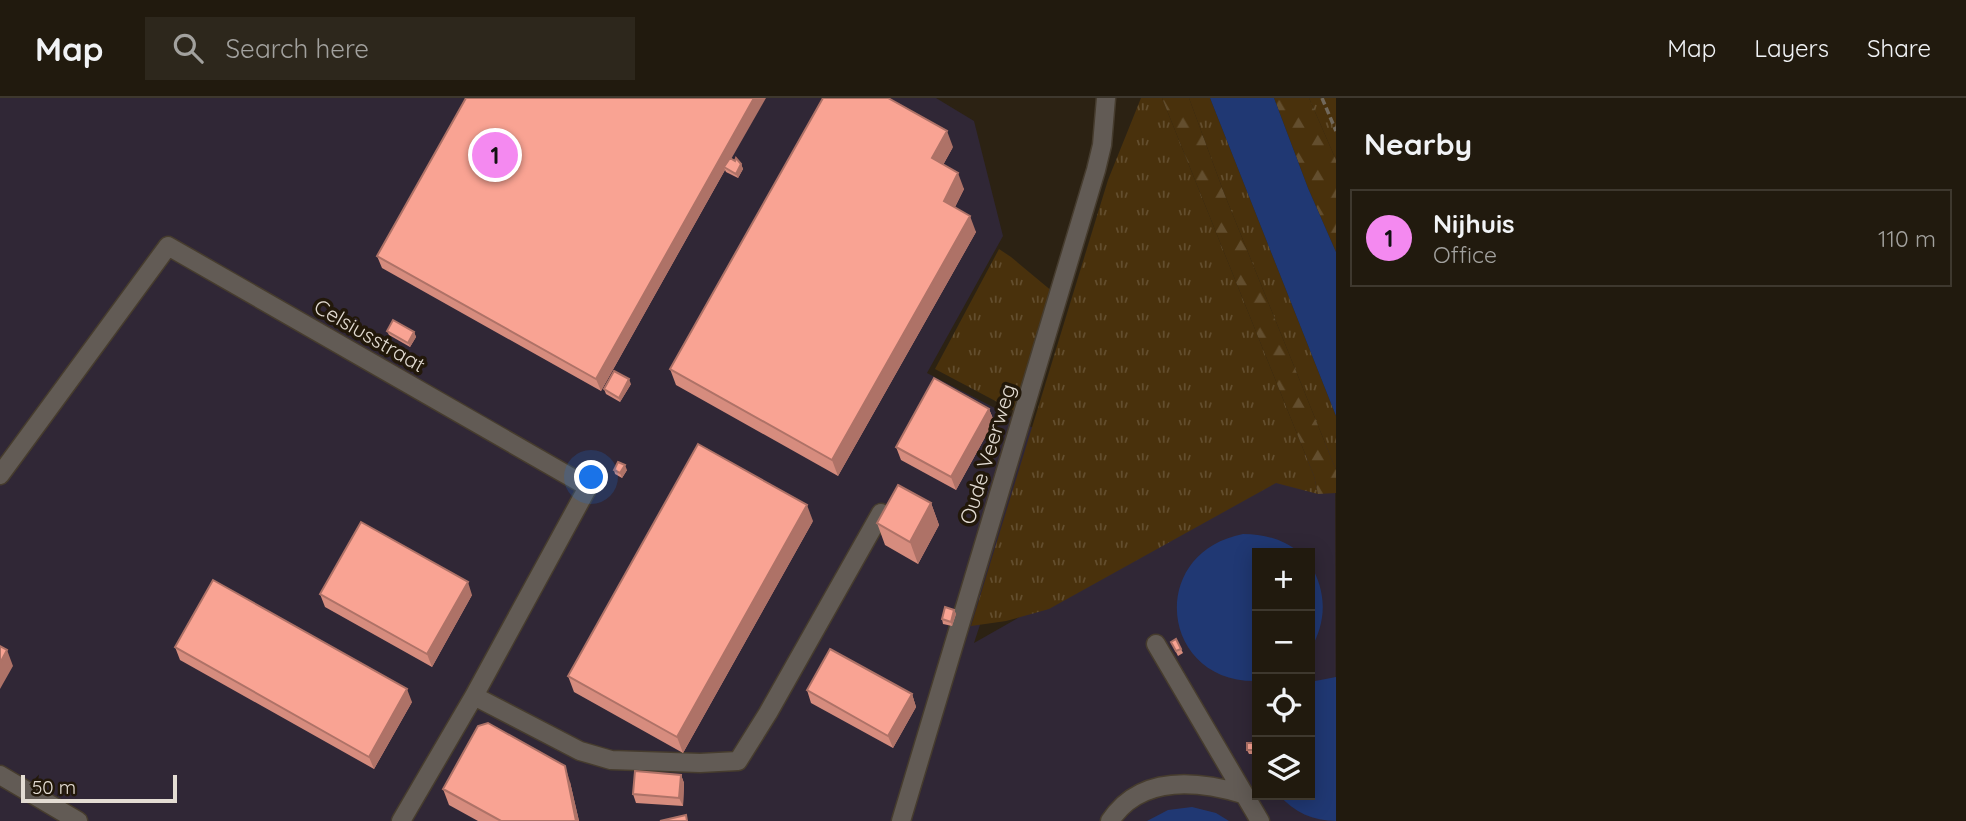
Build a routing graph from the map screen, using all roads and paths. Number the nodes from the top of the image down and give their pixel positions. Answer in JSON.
{"nodes":[{"id":1,"x":1106,"y":98,"type":"edge"},
{"id":2,"x":1322,"y":98,"type":"edge"},
{"id":3,"x":1336,"y":131,"type":"edge"},
{"id":4,"x":0,"y":475,"type":"edge"},
{"id":5,"x":881,"y":513,"type":"edge"},
{"id":6,"x":1156,"y":644,"type":"dead end"},
{"id":7,"x":474,"y":696,"type":"junction"},
{"id":8,"x":0,"y":775,"type":"edge"},
{"id":9,"x":1242,"y":794,"type":"junction"},
{"id":10,"x":78,"y":821,"type":"edge"},
{"id":11,"x":401,"y":821,"type":"edge"},
{"id":12,"x":901,"y":821,"type":"edge"},
{"id":13,"x":1110,"y":821,"type":"edge"},
{"id":14,"x":1260,"y":821,"type":"edge"}],
"edges":[{"from":1,"to":12,"type":"street","name":"Oude Veerweg"},
{"from":2,"to":3,"type":"path"},
{"from":4,"to":7,"type":"street","name":"Celsiusstraat"},
{"from":5,"to":7,"type":"street"},
{"from":6,"to":9,"type":"street"},
{"from":7,"to":11,"type":"street","name":"Celsiusstraat"},
{"from":8,"to":10,"type":"street"},
{"from":9,"to":13,"type":"street"},
{"from":9,"to":14,"type":"street"}]}
